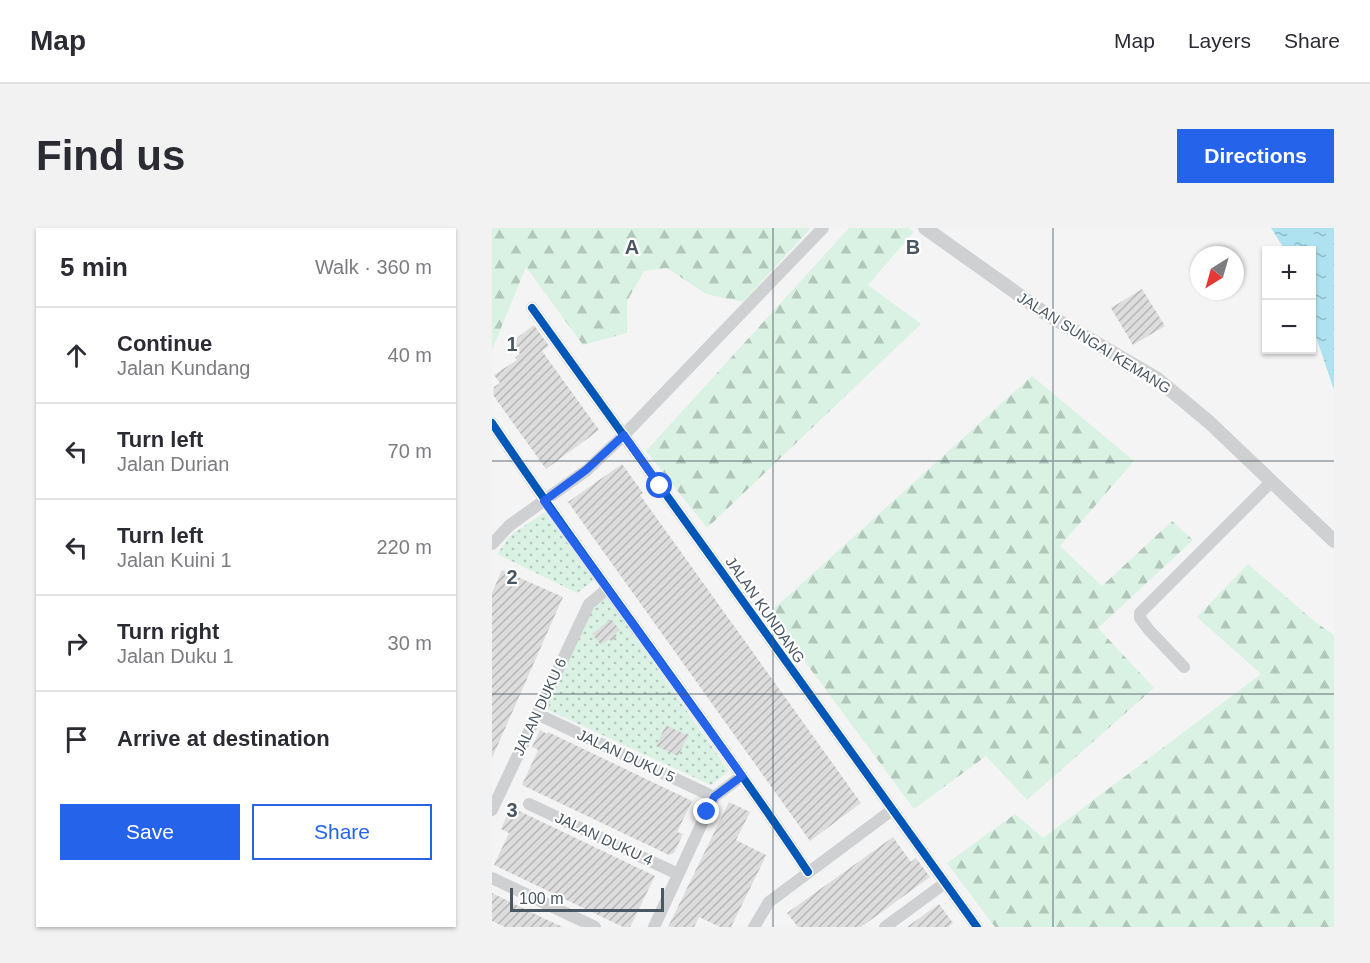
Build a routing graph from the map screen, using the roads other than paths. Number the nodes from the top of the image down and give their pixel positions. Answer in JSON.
{"nodes":[{"id":1,"x":823,"y":228,"type":"edge"},
{"id":2,"x":925,"y":228,"type":"edge"},
{"id":3,"x":532,"y":308,"type":"dead end"},
{"id":4,"x":492,"y":423,"type":"edge"},
{"id":5,"x":624,"y":435,"type":"junction"},
{"id":6,"x":1271,"y":482,"type":"junction"},
{"id":7,"x":544,"y":501,"type":"junction"},
{"id":8,"x":1334,"y":541,"type":"edge"},
{"id":9,"x":492,"y":544,"type":"edge"},
{"id":10,"x":608,"y":589,"type":"junction"},
{"id":11,"x":1185,"y":668,"type":"dead end"},
{"id":12,"x":537,"y":714,"type":"junction"},
{"id":13,"x":742,"y":776,"type":"junction"},
{"id":14,"x":714,"y":797,"type":"junction"},
{"id":15,"x":529,"y":804,"type":"dead end"},
{"id":16,"x":492,"y":810,"type":"edge"},
{"id":17,"x":892,"y":810,"type":"junction"},
{"id":18,"x":808,"y":872,"type":"junction"},
{"id":19,"x":678,"y":874,"type":"junction"},
{"id":20,"x":492,"y":878,"type":"edge"},
{"id":21,"x":945,"y":883,"type":"junction"},
{"id":22,"x":595,"y":927,"type":"edge"},
{"id":23,"x":654,"y":927,"type":"edge"},
{"id":24,"x":754,"y":927,"type":"edge"},
{"id":25,"x":885,"y":927,"type":"edge"},
{"id":26,"x":976,"y":927,"type":"edge"}],
"edges":[{"from":1,"to":5,"type":"street"},
{"from":2,"to":6,"type":"street","name":"JALAN SUNGAI KEMANG"},
{"from":3,"to":5,"type":"street","name":"JALAN KUNDANG"},
{"from":4,"to":7,"type":"street"},
{"from":5,"to":7,"type":"street"},
{"from":5,"to":17,"type":"street","name":"JALAN KUNDANG"},
{"from":6,"to":8,"type":"street","name":"JALAN SUNGAI KEMANG"},
{"from":6,"to":11,"type":"street"},
{"from":7,"to":9,"type":"street"},
{"from":7,"to":10,"type":"street"},
{"from":10,"to":12,"type":"street","name":"JALAN DUKU 6"},
{"from":10,"to":13,"type":"street"},
{"from":12,"to":14,"type":"street","name":"JALAN DUKU 5"},
{"from":12,"to":16,"type":"street","name":"JALAN DUKU 6"},
{"from":13,"to":14,"type":"street"},
{"from":13,"to":18,"type":"street"},
{"from":14,"to":19,"type":"street"},
{"from":15,"to":19,"type":"street","name":"JALAN DUKU 4"},
{"from":17,"to":18,"type":"street"},
{"from":17,"to":21,"type":"street","name":"JALAN KUNDANG"},
{"from":18,"to":24,"type":"street"},
{"from":19,"to":23,"type":"street"},
{"from":20,"to":22,"type":"street"},
{"from":21,"to":25,"type":"street"},
{"from":21,"to":26,"type":"street","name":"JALAN KUNDANG"}]}
